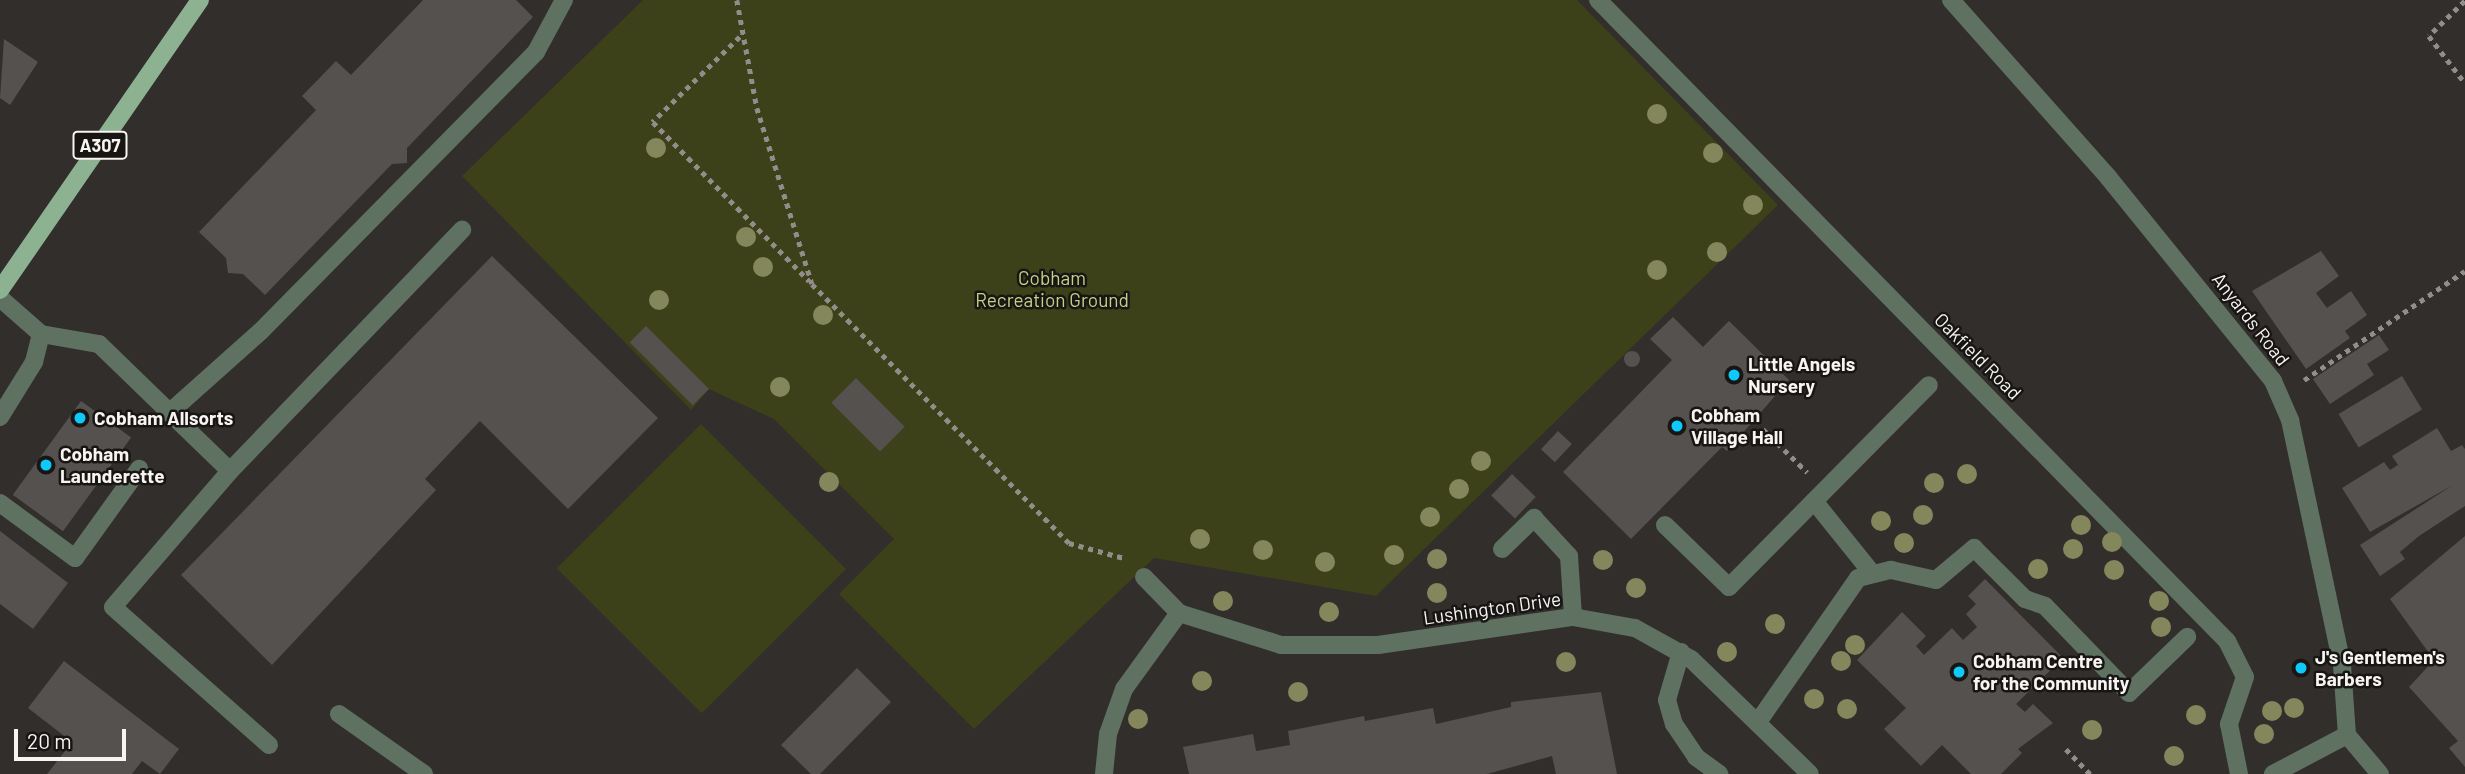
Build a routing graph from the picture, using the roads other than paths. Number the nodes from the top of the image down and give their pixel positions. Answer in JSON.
{"nodes":[{"id":1,"x":200,"y":0,"type":"edge"},
{"id":2,"x":564,"y":0,"type":"edge"},
{"id":3,"x":1598,"y":0,"type":"edge"},
{"id":4,"x":1951,"y":0,"type":"edge"},
{"id":5,"x":462,"y":230,"type":"dead end"},
{"id":6,"x":0,"y":290,"type":"edge"},
{"id":7,"x":41,"y":334,"type":"junction"},
{"id":8,"x":1929,"y":385,"type":"dead end"},
{"id":9,"x":169,"y":413,"type":"junction"},
{"id":10,"x":0,"y":417,"type":"edge"},
{"id":11,"x":139,"y":469,"type":"dead end"},
{"id":12,"x":230,"y":471,"type":"junction"},
{"id":13,"x":1819,"y":496,"type":"junction"},
{"id":14,"x":0,"y":503,"type":"edge"},
{"id":15,"x":1665,"y":525,"type":"dead end"},
{"id":16,"x":1502,"y":549,"type":"dead end"},
{"id":17,"x":1871,"y":572,"type":"junction"},
{"id":18,"x":1144,"y":577,"type":"road end"},
{"id":19,"x":1179,"y":613,"type":"junction"},
{"id":20,"x":1573,"y":617,"type":"junction"},
{"id":21,"x":2187,"y":637,"type":"dead end"},
{"id":22,"x":1681,"y":652,"type":"junction"},
{"id":23,"x":339,"y":714,"type":"dead end"},
{"id":24,"x":1758,"y":722,"type":"junction"},
{"id":25,"x":2347,"y":736,"type":"junction"},
{"id":26,"x":269,"y":745,"type":"dead end"},
{"id":27,"x":424,"y":774,"type":"edge"},
{"id":28,"x":1104,"y":774,"type":"edge"},
{"id":29,"x":1719,"y":774,"type":"edge"},
{"id":30,"x":1810,"y":774,"type":"edge"},
{"id":31,"x":2239,"y":774,"type":"edge"},
{"id":32,"x":2273,"y":774,"type":"edge"},
{"id":33,"x":2380,"y":774,"type":"edge"}],
"edges":[{"from":1,"to":6,"type":"main road","number":"A307"},
{"from":2,"to":9,"type":"street"},
{"from":3,"to":31,"type":"street","name":"Oakfield Road"},
{"from":4,"to":25,"type":"street","name":"Anyards Road"},
{"from":5,"to":12,"type":"street"},
{"from":6,"to":7,"type":"street"},
{"from":7,"to":9,"type":"street"},
{"from":7,"to":10,"type":"street"},
{"from":8,"to":13,"type":"street"},
{"from":9,"to":12,"type":"street"},
{"from":11,"to":14,"type":"street"},
{"from":12,"to":26,"type":"street"},
{"from":13,"to":15,"type":"street"},
{"from":13,"to":17,"type":"street"},
{"from":16,"to":20,"type":"street"},
{"from":17,"to":21,"type":"street"},
{"from":17,"to":24,"type":"street"},
{"from":18,"to":19,"type":"street","name":"Lushington Drive"},
{"from":19,"to":20,"type":"street","name":"Lushington Drive"},
{"from":19,"to":28,"type":"street"},
{"from":20,"to":22,"type":"street","name":"Lushington Drive"},
{"from":22,"to":24,"type":"street","name":"Lushington Drive"},
{"from":22,"to":29,"type":"street"},
{"from":23,"to":27,"type":"street"},
{"from":24,"to":30,"type":"street","name":"Lushington Drive"},
{"from":25,"to":32,"type":"street"},
{"from":25,"to":33,"type":"street"}]}
